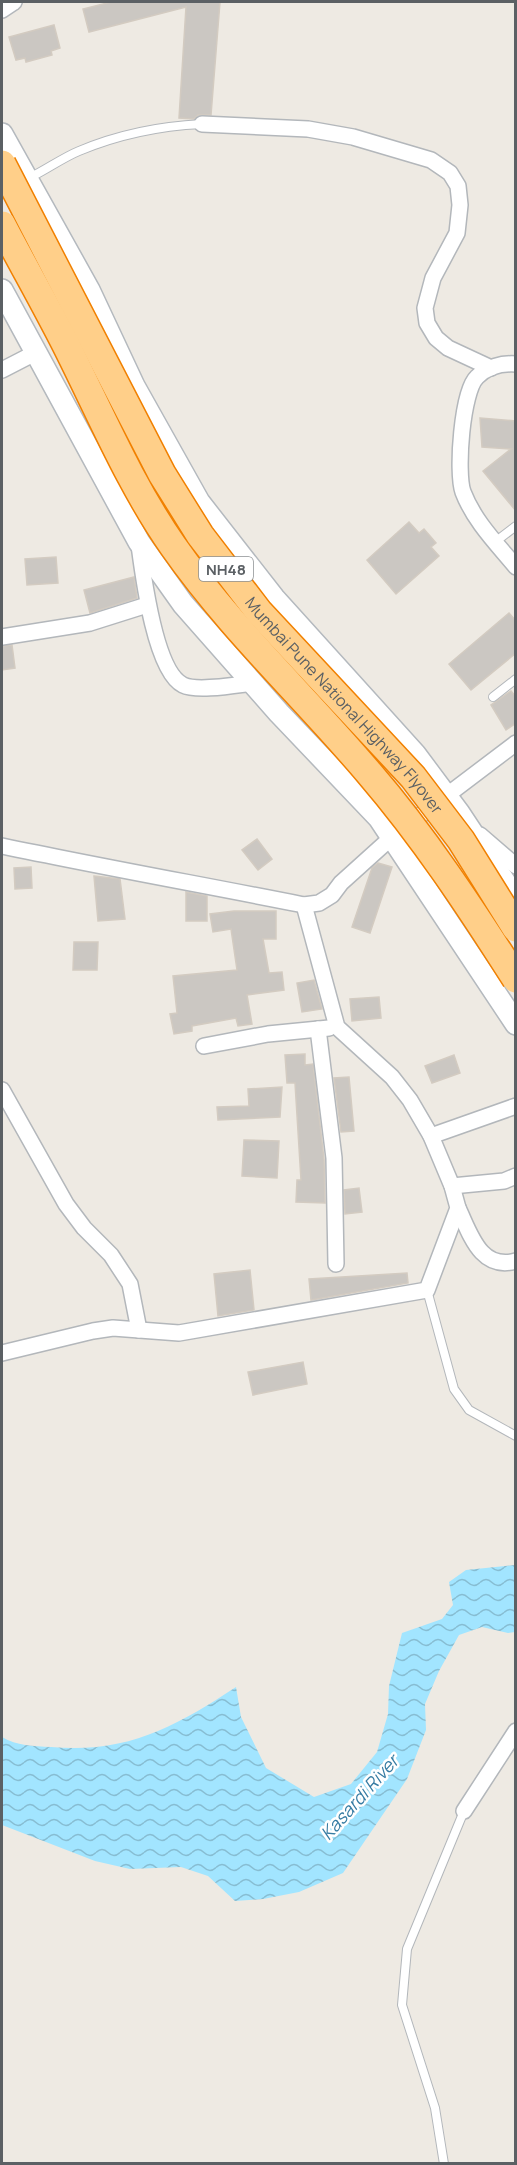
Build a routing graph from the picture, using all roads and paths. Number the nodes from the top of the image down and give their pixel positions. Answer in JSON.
{"nodes":[{"id":1,"x":14,"y":2,"type":"edge"},
{"id":2,"x":2,"y":10,"type":"edge"},
{"id":3,"x":202,"y":124,"type":"joint"},
{"id":4,"x":2,"y":134,"type":"edge"},
{"id":5,"x":2,"y":164,"type":"edge"},
{"id":6,"x":28,"y":178,"type":"junction"},
{"id":7,"x":2,"y":225,"type":"edge"},
{"id":8,"x":2,"y":290,"type":"edge"},
{"id":9,"x":35,"y":353,"type":"junction"},
{"id":10,"x":516,"y":364,"type":"edge"},
{"id":11,"x":491,"y":368,"type":"junction"},
{"id":12,"x":2,"y":369,"type":"edge"},
{"id":13,"x":516,"y":526,"type":"edge"},
{"id":14,"x":139,"y":542,"type":"junction"},
{"id":15,"x":495,"y":542,"type":"junction"},
{"id":16,"x":516,"y":567,"type":"edge"},
{"id":17,"x":147,"y":605,"type":"junction"},
{"id":18,"x":2,"y":637,"type":"edge"},
{"id":19,"x":516,"y":679,"type":"edge"},
{"id":20,"x":253,"y":683,"type":"junction"},
{"id":21,"x":493,"y":697,"type":"dead end"},
{"id":22,"x":516,"y":743,"type":"edge"},
{"id":23,"x":447,"y":796,"type":"junction"},
{"id":24,"x":466,"y":822,"type":"junction"},
{"id":25,"x":392,"y":837,"type":"junction"},
{"id":26,"x":2,"y":846,"type":"edge"},
{"id":27,"x":516,"y":866,"type":"edge"},
{"id":28,"x":516,"y":898,"type":"edge"},
{"id":29,"x":304,"y":904,"type":"junction"},
{"id":30,"x":516,"y":928,"type":"edge"},
{"id":31,"x":516,"y":979,"type":"edge"},
{"id":32,"x":516,"y":1024,"type":"edge"},
{"id":33,"x":337,"y":1027,"type":"junction"},
{"id":34,"x":318,"y":1029,"type":"junction"},
{"id":35,"x":204,"y":1046,"type":"dead end"},
{"id":36,"x":2,"y":1090,"type":"edge"},
{"id":37,"x":516,"y":1106,"type":"edge"},
{"id":38,"x":431,"y":1136,"type":"junction"},
{"id":39,"x":516,"y":1176,"type":"edge"},
{"id":40,"x":452,"y":1186,"type":"junction"},
{"id":41,"x":458,"y":1208,"type":"junction"},
{"id":42,"x":516,"y":1261,"type":"edge"},
{"id":43,"x":336,"y":1264,"type":"dead end"},
{"id":44,"x":426,"y":1290,"type":"junction"},
{"id":45,"x":139,"y":1330,"type":"junction"},
{"id":46,"x":2,"y":1353,"type":"edge"},
{"id":47,"x":516,"y":1436,"type":"edge"},
{"id":48,"x":516,"y":1731,"type":"edge"},
{"id":49,"x":464,"y":1811,"type":"joint"},
{"id":50,"x":444,"y":2163,"type":"edge"}],
"edges":[{"from":1,"to":2,"type":"street"},
{"from":3,"to":6,"type":"lane"},
{"from":3,"to":11,"type":"street"},
{"from":4,"to":6,"type":"main road"},
{"from":5,"to":30,"type":"highway","name":"Mumbai Pune National Highway Flyover","number":"NH48","bridge":true},
{"from":6,"to":23,"type":"main road"},
{"from":7,"to":31,"type":"highway","name":"Mumbai Pune National Highway Flyover","number":"NH48","bridge":true},
{"from":8,"to":9,"type":"main road"},
{"from":9,"to":12,"type":"street"},
{"from":9,"to":14,"type":"main road"},
{"from":10,"to":11,"type":"street"},
{"from":11,"to":15,"type":"street"},
{"from":13,"to":15,"type":"lane"},
{"from":14,"to":17,"type":"street"},
{"from":14,"to":20,"type":"main road"},
{"from":15,"to":16,"type":"street"},
{"from":17,"to":18,"type":"street"},
{"from":17,"to":20,"type":"street"},
{"from":19,"to":21,"type":"lane"},
{"from":20,"to":25,"type":"main road"},
{"from":22,"to":23,"type":"street"},
{"from":23,"to":24,"type":"main road"},
{"from":23,"to":25,"type":"street"},
{"from":24,"to":27,"type":"street"},
{"from":24,"to":28,"type":"main road"},
{"from":25,"to":29,"type":"street"},
{"from":25,"to":32,"type":"main road"},
{"from":26,"to":29,"type":"street"},
{"from":29,"to":33,"type":"street"},
{"from":33,"to":34,"type":"street"},
{"from":33,"to":38,"type":"street"},
{"from":34,"to":35,"type":"street"},
{"from":34,"to":43,"type":"street"},
{"from":36,"to":45,"type":"street"},
{"from":37,"to":38,"type":"street"},
{"from":38,"to":40,"type":"street"},
{"from":39,"to":40,"type":"street"},
{"from":40,"to":41,"type":"street"},
{"from":41,"to":42,"type":"street"},
{"from":41,"to":44,"type":"street"},
{"from":44,"to":45,"type":"street"},
{"from":44,"to":47,"type":"lane"},
{"from":45,"to":46,"type":"street"},
{"from":48,"to":49,"type":"street"},
{"from":49,"to":50,"type":"lane"}]}
